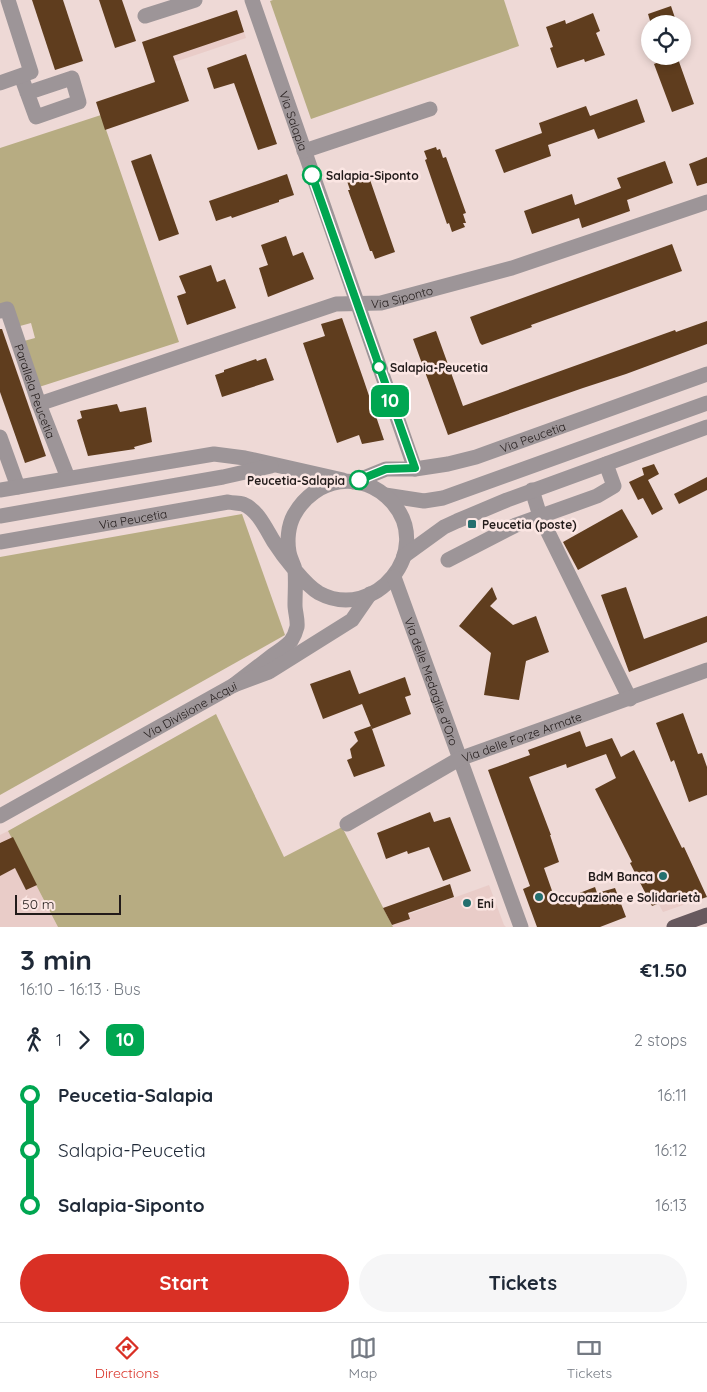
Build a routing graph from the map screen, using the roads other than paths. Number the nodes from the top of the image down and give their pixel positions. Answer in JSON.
{"nodes":[{"id":1,"x":8,"y":0,"type":"edge"},
{"id":2,"x":195,"y":0,"type":"edge"},
{"id":3,"x":252,"y":0,"type":"edge"},
{"id":4,"x":145,"y":16,"type":"dead end"},
{"id":5,"x":21,"y":76,"type":"junction"},
{"id":6,"x":0,"y":82,"type":"edge"},
{"id":7,"x":27,"y":93,"type":"dead end"},
{"id":8,"x":430,"y":109,"type":"dead end"},
{"id":9,"x":304,"y":151,"type":"junction"},
{"id":10,"x":707,"y":202,"type":"edge"},
{"id":11,"x":357,"y":303,"type":"junction"},
{"id":12,"x":0,"y":311,"type":"edge"},
{"id":13,"x":707,"y":374,"type":"edge"},
{"id":14,"x":707,"y":403,"type":"edge"},
{"id":15,"x":39,"y":404,"type":"junction"},
{"id":16,"x":707,"y":427,"type":"edge"},
{"id":17,"x":0,"y":437,"type":"edge"},
{"id":18,"x":606,"y":464,"type":"junction"},
{"id":19,"x":275,"y":465,"type":"junction"},
{"id":20,"x":415,"y":468,"type":"junction"},
{"id":21,"x":68,"y":478,"type":"junction"},
{"id":22,"x":351,"y":481,"type":"junction"},
{"id":23,"x":18,"y":487,"type":"junction"},
{"id":24,"x":0,"y":490,"type":"edge"},
{"id":25,"x":532,"y":490,"type":"junction"},
{"id":26,"x":385,"y":495,"type":"junction"},
{"id":27,"x":507,"y":500,"type":"junction"},
{"id":28,"x":0,"y":516,"type":"edge"},
{"id":29,"x":540,"y":516,"type":"junction"},
{"id":30,"x":516,"y":525,"type":"junction"},
{"id":31,"x":0,"y":542,"type":"edge"},
{"id":32,"x":404,"y":556,"type":"junction"},
{"id":33,"x":448,"y":560,"type":"dead end"},
{"id":34,"x":295,"y":568,"type":"junction"},
{"id":35,"x":394,"y":577,"type":"junction"},
{"id":36,"x":370,"y":594,"type":"junction"},
{"id":37,"x":707,"y":670,"type":"edge"},
{"id":38,"x":234,"y":685,"type":"junction"},
{"id":39,"x":630,"y":699,"type":"junction"},
{"id":40,"x":459,"y":759,"type":"junction"},
{"id":41,"x":0,"y":816,"type":"edge"},
{"id":42,"x":347,"y":824,"type":"dead end"},
{"id":43,"x":707,"y":915,"type":"edge"},
{"id":44,"x":521,"y":927,"type":"edge"},
{"id":45,"x":674,"y":927,"type":"edge"}],
"edges":[{"from":1,"to":5,"type":"street"},
{"from":2,"to":4,"type":"street"},
{"from":3,"to":9,"type":"street","name":"Via Salapia"},
{"from":5,"to":6,"type":"street"},
{"from":5,"to":7,"type":"street"},
{"from":8,"to":9,"type":"street"},
{"from":9,"to":11,"type":"street","name":"Via Salapia"},
{"from":10,"to":11,"type":"street","name":"Via Siponto"},
{"from":11,"to":15,"type":"street","name":"Via Siponto"},
{"from":11,"to":20,"type":"street","name":"Via Salapia"},
{"from":12,"to":15,"type":"street","name":"Parallela Peucetia"},
{"from":13,"to":20,"type":"street","name":"Via Peucetia"},
{"from":14,"to":26,"type":"street"},
{"from":15,"to":21,"type":"street","name":"Parallela Peucetia"},
{"from":16,"to":18,"type":"street","name":"Via Peucetia"},
{"from":17,"to":23,"type":"street"},
{"from":18,"to":25,"type":"street","name":"Via Peucetia"},
{"from":18,"to":29,"type":"street"},
{"from":19,"to":21,"type":"street","name":"Via Peucetia"},
{"from":19,"to":22,"type":"street","name":"Via Peucetia"},
{"from":19,"to":28,"type":"street","name":"Via Peucetia"},
{"from":20,"to":22,"type":"street","name":"Via Peucetia"},
{"from":21,"to":23,"type":"street","name":"Via Peucetia"},
{"from":22,"to":26,"type":"street","name":"Via Peucetia"},
{"from":22,"to":34,"type":"street","name":"Via Peucetia"},
{"from":23,"to":24,"type":"street","name":"Via Peucetia"},
{"from":25,"to":27,"type":"street","name":"Via Peucetia"},
{"from":25,"to":29,"type":"street"},
{"from":26,"to":32,"type":"street","name":"Via Peucetia"},
{"from":27,"to":30,"type":"street"},
{"from":27,"to":32,"type":"street","name":"Via Peucetia"},
{"from":29,"to":30,"type":"street"},
{"from":29,"to":39,"type":"street"},
{"from":30,"to":33,"type":"street"},
{"from":31,"to":34,"type":"street","name":"Via Peucetia"},
{"from":32,"to":35,"type":"street","name":"Via Peucetia"},
{"from":34,"to":36,"type":"street","name":"Via Peucetia"},
{"from":34,"to":38,"type":"street","name":"Via Peucetia"},
{"from":35,"to":36,"type":"street","name":"Via Peucetia"},
{"from":35,"to":40,"type":"street","name":"Via delle Medaglie d'Oro"},
{"from":36,"to":38,"type":"street","name":"Via Divisione Acqui"},
{"from":37,"to":39,"type":"street","name":"Via delle Forze Armate"},
{"from":38,"to":41,"type":"street","name":"Via Divisione Acqui"},
{"from":39,"to":40,"type":"street","name":"Via delle Forze Armate"},
{"from":40,"to":42,"type":"street","name":"Via delle Forze Armate"},
{"from":40,"to":44,"type":"street","name":"Via delle Medaglie d'Oro"},
{"from":43,"to":45,"type":"main road"}]}
